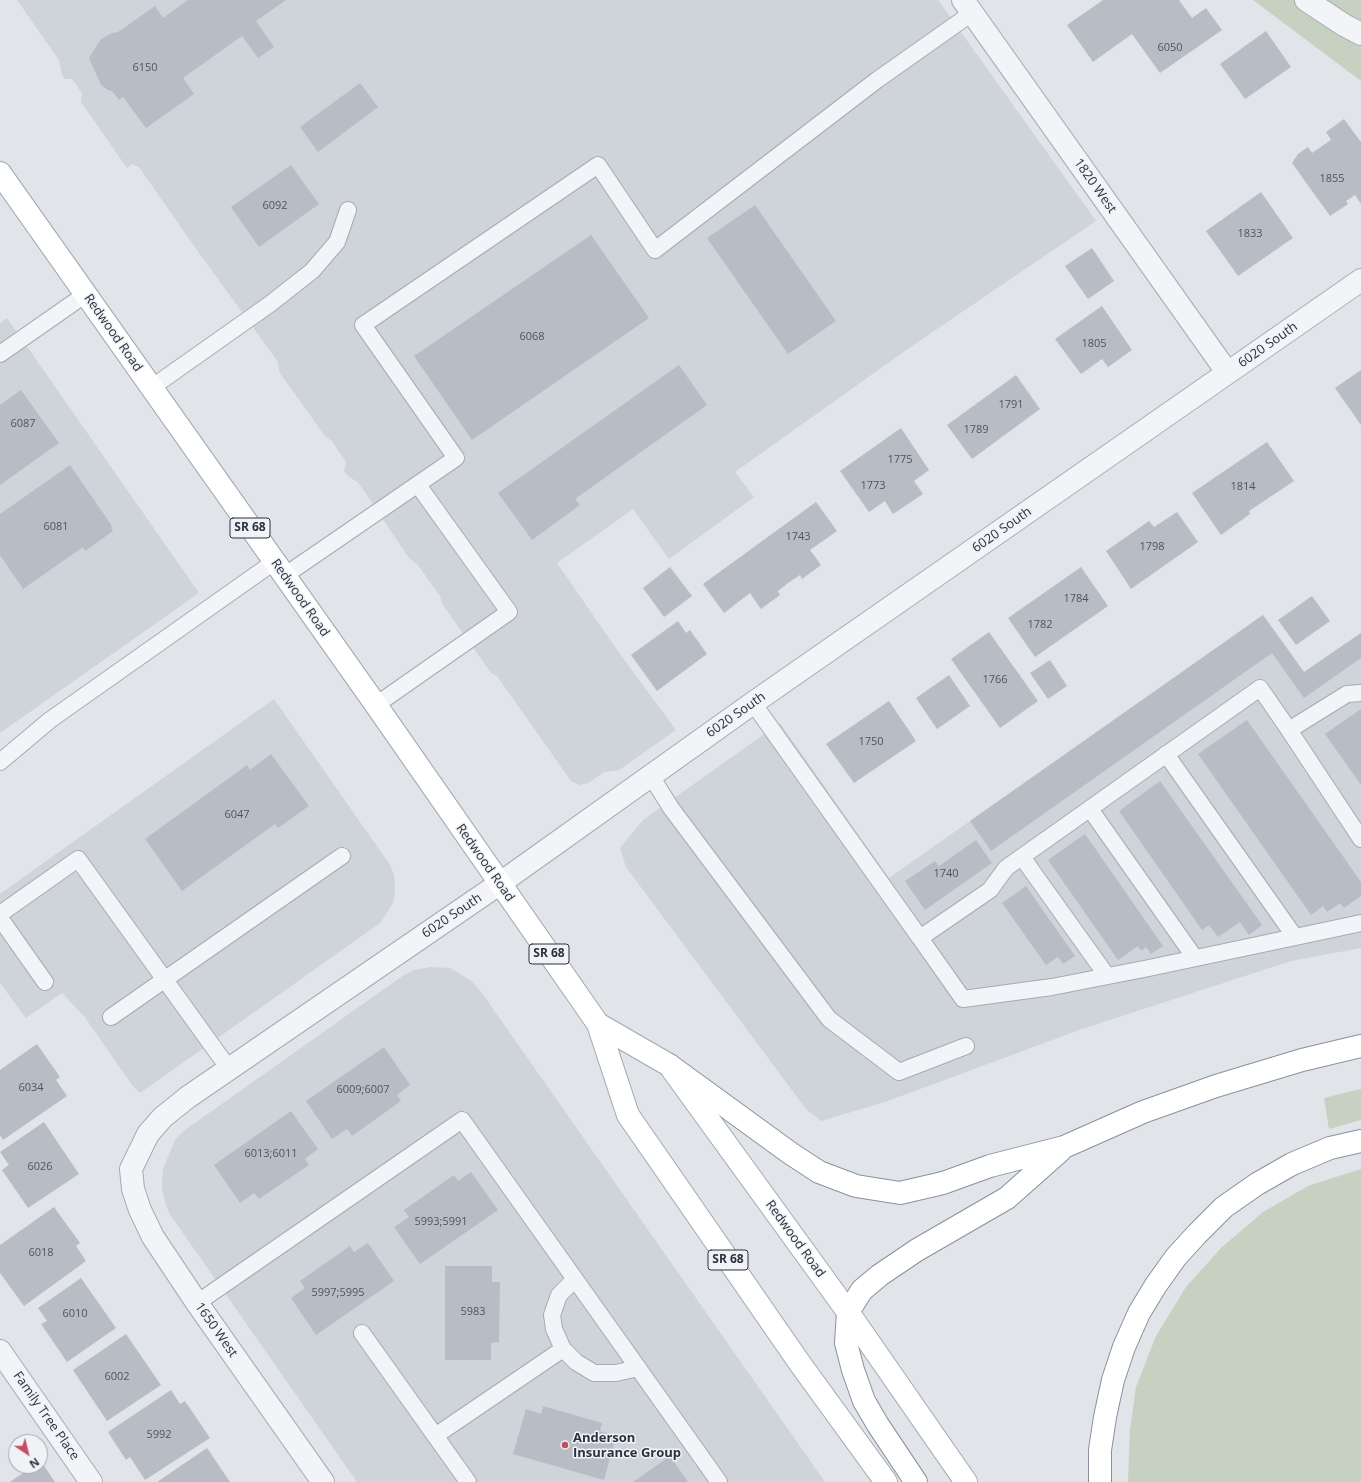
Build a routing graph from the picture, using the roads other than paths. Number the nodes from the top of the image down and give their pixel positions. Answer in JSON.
{"nodes":[{"id":1,"x":1306,"y":0,"type":"edge"},
{"id":2,"x":968,"y":7,"type":"edge"},
{"id":3,"x":1361,"y":34,"type":"edge"},
{"id":4,"x":0,"y":173,"type":"edge"},
{"id":5,"x":348,"y":210,"type":"dead end"},
{"id":6,"x":1361,"y":280,"type":"edge"},
{"id":7,"x":86,"y":294,"type":"junction"},
{"id":8,"x":0,"y":354,"type":"edge"},
{"id":9,"x":1227,"y":372,"type":"junction"},
{"id":10,"x":151,"y":388,"type":"junction"},
{"id":11,"x":418,"y":485,"type":"junction"},
{"id":12,"x":279,"y":569,"type":"junction"},
{"id":13,"x":1361,"y":693,"type":"edge"},
{"id":14,"x":753,"y":703,"type":"junction"},
{"id":15,"x":376,"y":705,"type":"junction"},
{"id":16,"x":1289,"y":730,"type":"junction"},
{"id":17,"x":1166,"y":754,"type":"junction"},
{"id":18,"x":0,"y":762,"type":"edge"},
{"id":19,"x":651,"y":776,"type":"junction"},
{"id":20,"x":1090,"y":809,"type":"junction"},
{"id":21,"x":1361,"y":839,"type":"edge"},
{"id":22,"x":342,"y":856,"type":"dead end"},
{"id":23,"x":1022,"y":857,"type":"junction"},
{"id":24,"x":500,"y":884,"type":"junction"},
{"id":25,"x":0,"y":914,"type":"edge"},
{"id":26,"x":0,"y":918,"type":"edge"},
{"id":27,"x":1361,"y":923,"type":"edge"},
{"id":28,"x":1295,"y":937,"type":"junction"},
{"id":29,"x":920,"y":938,"type":"junction"},
{"id":30,"x":1195,"y":958,"type":"junction"},
{"id":31,"x":1107,"y":976,"type":"junction"},
{"id":32,"x":164,"y":980,"type":"junction"},
{"id":33,"x":44,"y":982,"type":"dead end"},
{"id":34,"x":111,"y":1017,"type":"dead end"},
{"id":35,"x":598,"y":1024,"type":"junction"},
{"id":36,"x":966,"y":1046,"type":"dead end"},
{"id":37,"x":1361,"y":1046,"type":"edge"},
{"id":38,"x":669,"y":1065,"type":"junction"},
{"id":39,"x":229,"y":1069,"type":"junction"},
{"id":40,"x":1361,"y":1141,"type":"edge"},
{"id":41,"x":1064,"y":1147,"type":"junction"},
{"id":42,"x":131,"y":1169,"type":"joint"},
{"id":43,"x":575,"y":1279,"type":"junction"},
{"id":44,"x":197,"y":1303,"type":"junction"},
{"id":45,"x":848,"y":1312,"type":"junction"},
{"id":46,"x":362,"y":1333,"type":"dead end"},
{"id":47,"x":563,"y":1349,"type":"junction"},
{"id":48,"x":0,"y":1351,"type":"edge"},
{"id":49,"x":638,"y":1368,"type":"junction"},
{"id":50,"x":436,"y":1436,"type":"junction"},
{"id":51,"x":91,"y":1482,"type":"edge"},
{"id":52,"x":323,"y":1482,"type":"edge"},
{"id":53,"x":468,"y":1482,"type":"edge"},
{"id":54,"x":719,"y":1482,"type":"edge"},
{"id":55,"x":886,"y":1482,"type":"edge"},
{"id":56,"x":916,"y":1482,"type":"edge"},
{"id":57,"x":966,"y":1482,"type":"edge"},
{"id":58,"x":1100,"y":1482,"type":"edge"}],
"edges":[{"from":1,"to":3,"type":"street"},
{"from":2,"to":9,"type":"street","name":"1820 West"},
{"from":2,"to":11,"type":"lane"},
{"from":4,"to":7,"type":"main road","name":"Redwood Road","number":"SR 68"},
{"from":5,"to":10,"type":"lane"},
{"from":6,"to":9,"type":"street","name":"6020 South"},
{"from":7,"to":8,"type":"lane"},
{"from":7,"to":10,"type":"main road","name":"Redwood Road","number":"SR 68"},
{"from":9,"to":14,"type":"street","name":"6020 South"},
{"from":10,"to":12,"type":"main road","name":"Redwood Road","number":"SR 68"},
{"from":11,"to":12,"type":"lane"},
{"from":11,"to":15,"type":"lane"},
{"from":12,"to":15,"type":"main road","name":"Redwood Road","number":"SR 68"},
{"from":12,"to":18,"type":"lane"},
{"from":13,"to":16,"type":"lane"},
{"from":14,"to":19,"type":"street","name":"6020 South"},
{"from":14,"to":29,"type":"lane"},
{"from":15,"to":24,"type":"main road","name":"Redwood Road","number":"SR 68"},
{"from":16,"to":17,"type":"lane"},
{"from":16,"to":21,"type":"lane"},
{"from":17,"to":20,"type":"lane"},
{"from":17,"to":28,"type":"lane"},
{"from":19,"to":24,"type":"street","name":"6020 South"},
{"from":19,"to":36,"type":"lane"},
{"from":20,"to":23,"type":"lane"},
{"from":20,"to":30,"type":"lane"},
{"from":22,"to":32,"type":"lane"},
{"from":23,"to":29,"type":"lane"},
{"from":23,"to":31,"type":"lane"},
{"from":24,"to":35,"type":"main road","name":"Redwood Road","number":"SR 68"},
{"from":24,"to":39,"type":"street","name":"6020 South"},
{"from":25,"to":32,"type":"lane"},
{"from":26,"to":33,"type":"lane"},
{"from":27,"to":28,"type":"lane"},
{"from":28,"to":30,"type":"lane"},
{"from":29,"to":31,"type":"lane"},
{"from":30,"to":31,"type":"lane"},
{"from":32,"to":34,"type":"lane"},
{"from":32,"to":39,"type":"lane"},
{"from":35,"to":38,"type":"main road","name":"Redwood Road","number":"SR 68"},
{"from":35,"to":55,"type":"main road","name":"Redwood Road","number":"SR 68"},
{"from":37,"to":41,"type":"main road"},
{"from":38,"to":41,"type":"main road"},
{"from":38,"to":45,"type":"main road","name":"Redwood Road","number":"SR 68"},
{"from":39,"to":42,"type":"street","name":"6020 South"},
{"from":40,"to":58,"type":"main road"},
{"from":41,"to":45,"type":"main road"},
{"from":42,"to":44,"type":"street","name":"1650 West"},
{"from":43,"to":44,"type":"lane"},
{"from":43,"to":47,"type":"lane"},
{"from":43,"to":49,"type":"lane"},
{"from":44,"to":52,"type":"street","name":"1650 West"},
{"from":45,"to":56,"type":"main road"},
{"from":45,"to":57,"type":"main road","name":"Redwood Road","number":"SR 68"},
{"from":46,"to":50,"type":"lane"},
{"from":47,"to":49,"type":"lane"},
{"from":47,"to":50,"type":"lane"},
{"from":48,"to":51,"type":"street","name":"Family Tree Place"},
{"from":49,"to":54,"type":"lane"},
{"from":50,"to":53,"type":"lane"}]}
